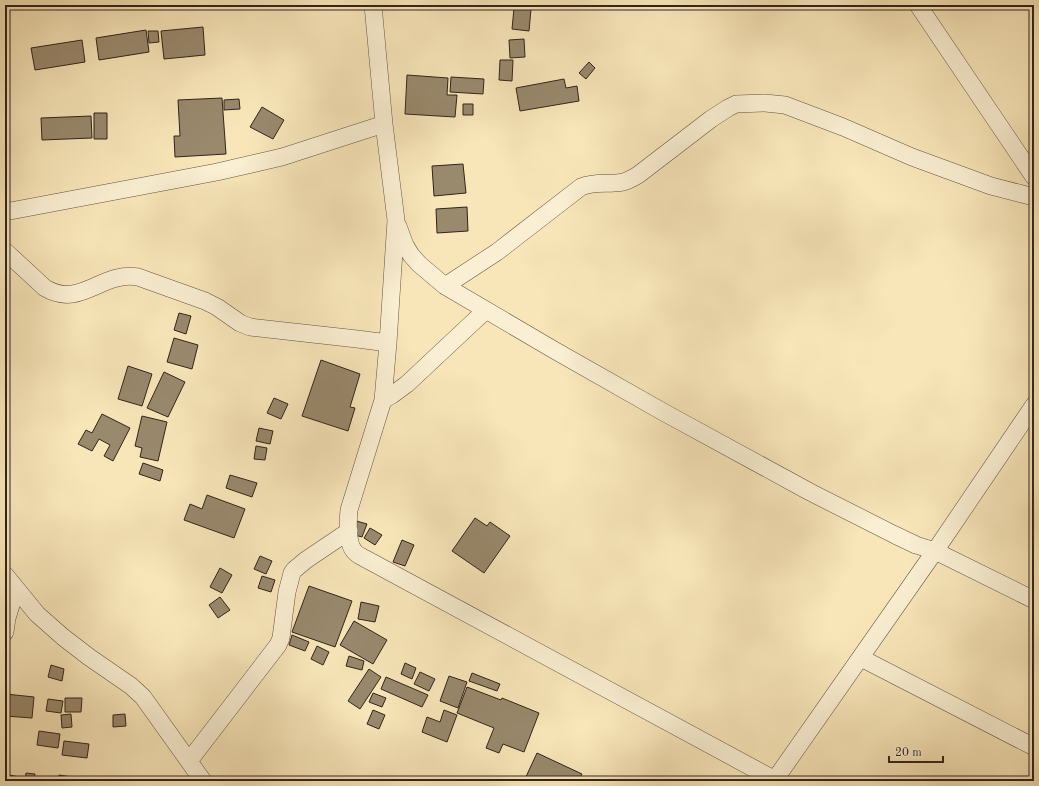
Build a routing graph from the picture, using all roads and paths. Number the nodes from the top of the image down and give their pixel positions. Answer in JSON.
{"nodes":[{"id":1,"x":373,"y":5,"type":"edge"},
{"id":2,"x":927,"y":9,"type":"edge"},
{"id":3,"x":384,"y":124,"type":"junction"},
{"id":4,"x":1034,"y":177,"type":"edge"},
{"id":5,"x":1034,"y":196,"type":"edge"},
{"id":6,"x":5,"y":212,"type":"edge"},
{"id":7,"x":396,"y":220,"type":"junction"},
{"id":8,"x":5,"y":251,"type":"edge"},
{"id":9,"x":444,"y":286,"type":"junction"},
{"id":10,"x":486,"y":310,"type":"junction"},
{"id":11,"x":388,"y":343,"type":"junction"},
{"id":12,"x":383,"y":400,"type":"junction"},
{"id":13,"x":1034,"y":405,"type":"edge"},
{"id":14,"x":349,"y":531,"type":"junction"},
{"id":15,"x":935,"y":551,"type":"junction"},
{"id":16,"x":5,"y":575,"type":"edge"},
{"id":17,"x":16,"y":588,"type":"junction"},
{"id":18,"x":1034,"y":600,"type":"edge"},
{"id":19,"x":5,"y":632,"type":"edge"},
{"id":20,"x":861,"y":658,"type":"junction"},
{"id":21,"x":1034,"y":747,"type":"edge"},
{"id":22,"x":189,"y":761,"type":"junction"},
{"id":23,"x":203,"y":781,"type":"edge"},
{"id":24,"x":776,"y":781,"type":"edge"}],
"edges":[{"from":1,"to":3,"type":"street"},
{"from":2,"to":4,"type":"street"},
{"from":3,"to":6,"type":"street"},
{"from":3,"to":7,"type":"street"},
{"from":5,"to":9,"type":"street"},
{"from":7,"to":9,"type":"street"},
{"from":7,"to":11,"type":"street"},
{"from":8,"to":11,"type":"street"},
{"from":9,"to":10,"type":"street"},
{"from":10,"to":12,"type":"street"},
{"from":10,"to":15,"type":"street"},
{"from":11,"to":12,"type":"street"},
{"from":12,"to":14,"type":"street"},
{"from":13,"to":15,"type":"street"},
{"from":14,"to":22,"type":"street"},
{"from":14,"to":24,"type":"street"},
{"from":15,"to":18,"type":"street"},
{"from":15,"to":20,"type":"street"},
{"from":16,"to":17,"type":"street"},
{"from":17,"to":19,"type":"street"},
{"from":17,"to":22,"type":"street"},
{"from":20,"to":21,"type":"street"},
{"from":20,"to":24,"type":"street"},
{"from":22,"to":23,"type":"street"}]}
